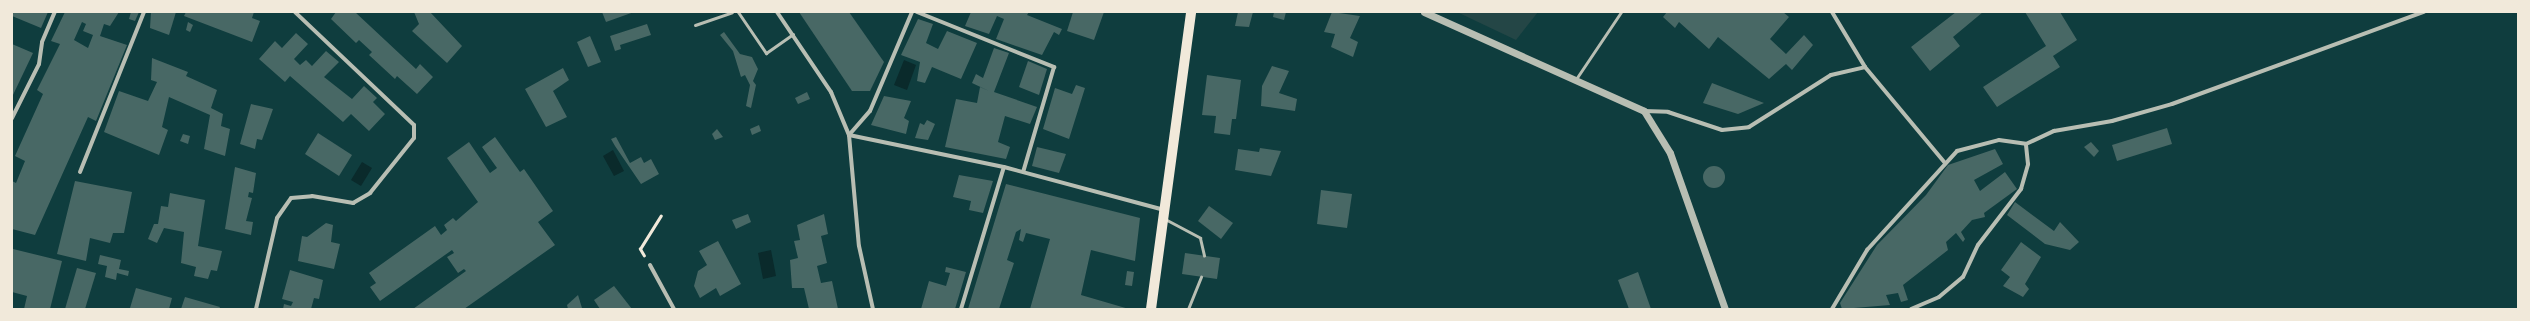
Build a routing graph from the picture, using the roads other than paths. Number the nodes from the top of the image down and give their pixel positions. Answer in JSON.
{"nodes":[{"id":1,"x":55,"y":12,"type":"edge"},
{"id":2,"x":144,"y":12,"type":"edge"},
{"id":3,"x":295,"y":12,"type":"edge"},
{"id":4,"x":732,"y":12,"type":"edge"},
{"id":5,"x":738,"y":12,"type":"edge"},
{"id":6,"x":777,"y":12,"type":"edge"},
{"id":7,"x":912,"y":12,"type":"edge"},
{"id":8,"x":917,"y":12,"type":"edge"},
{"id":9,"x":1191,"y":12,"type":"edge"},
{"id":10,"x":1424,"y":12,"type":"edge"},
{"id":11,"x":1621,"y":12,"type":"edge"},
{"id":12,"x":1832,"y":12,"type":"edge"},
{"id":13,"x":2424,"y":12,"type":"edge"},
{"id":14,"x":695,"y":24,"type":"dead end"},
{"id":15,"x":793,"y":34,"type":"junction"},
{"id":16,"x":1865,"y":67,"type":"junction"},
{"id":17,"x":1576,"y":79,"type":"junction"},
{"id":18,"x":1644,"y":111,"type":"junction"},
{"id":19,"x":12,"y":118,"type":"edge"},
{"id":20,"x":849,"y":134,"type":"junction"},
{"id":21,"x":2026,"y":144,"type":"junction"},
{"id":22,"x":1945,"y":163,"type":"junction"},
{"id":23,"x":1004,"y":166,"type":"junction"},
{"id":24,"x":80,"y":172,"type":"dead end"},
{"id":25,"x":1023,"y":172,"type":"junction"},
{"id":26,"x":1164,"y":214,"type":"junction"},
{"id":27,"x":1204,"y":256,"type":"dead end"},
{"id":28,"x":650,"y":265,"type":"road end"},
{"id":29,"x":1201,"y":277,"type":"dead end"},
{"id":30,"x":256,"y":309,"type":"edge"},
{"id":31,"x":674,"y":309,"type":"edge"},
{"id":32,"x":873,"y":309,"type":"edge"},
{"id":33,"x":961,"y":309,"type":"edge"},
{"id":34,"x":1152,"y":309,"type":"edge"},
{"id":35,"x":1188,"y":309,"type":"edge"},
{"id":36,"x":1726,"y":309,"type":"edge"},
{"id":37,"x":1832,"y":309,"type":"edge"},
{"id":38,"x":1911,"y":309,"type":"edge"}],
"edges":[{"from":1,"to":19,"type":"street"},
{"from":2,"to":24,"type":"street"},
{"from":3,"to":30,"type":"street"},
{"from":4,"to":14,"type":"lane"},
{"from":5,"to":15,"type":"lane"},
{"from":6,"to":15,"type":"street"},
{"from":7,"to":20,"type":"street"},
{"from":8,"to":25,"type":"street"},
{"from":9,"to":26,"type":"main road"},
{"from":10,"to":17,"type":"street"},
{"from":11,"to":17,"type":"lane"},
{"from":12,"to":16,"type":"street"},
{"from":13,"to":21,"type":"street"},
{"from":15,"to":20,"type":"street"},
{"from":16,"to":18,"type":"street"},
{"from":16,"to":22,"type":"street"},
{"from":17,"to":18,"type":"street"},
{"from":18,"to":36,"type":"street"},
{"from":20,"to":23,"type":"street"},
{"from":20,"to":32,"type":"street"},
{"from":21,"to":22,"type":"street"},
{"from":21,"to":38,"type":"street"},
{"from":22,"to":37,"type":"street"},
{"from":23,"to":25,"type":"street"},
{"from":23,"to":33,"type":"street"},
{"from":25,"to":26,"type":"street"},
{"from":26,"to":27,"type":"lane"},
{"from":26,"to":34,"type":"main road"},
{"from":28,"to":31,"type":"street"},
{"from":29,"to":35,"type":"lane"}]}
